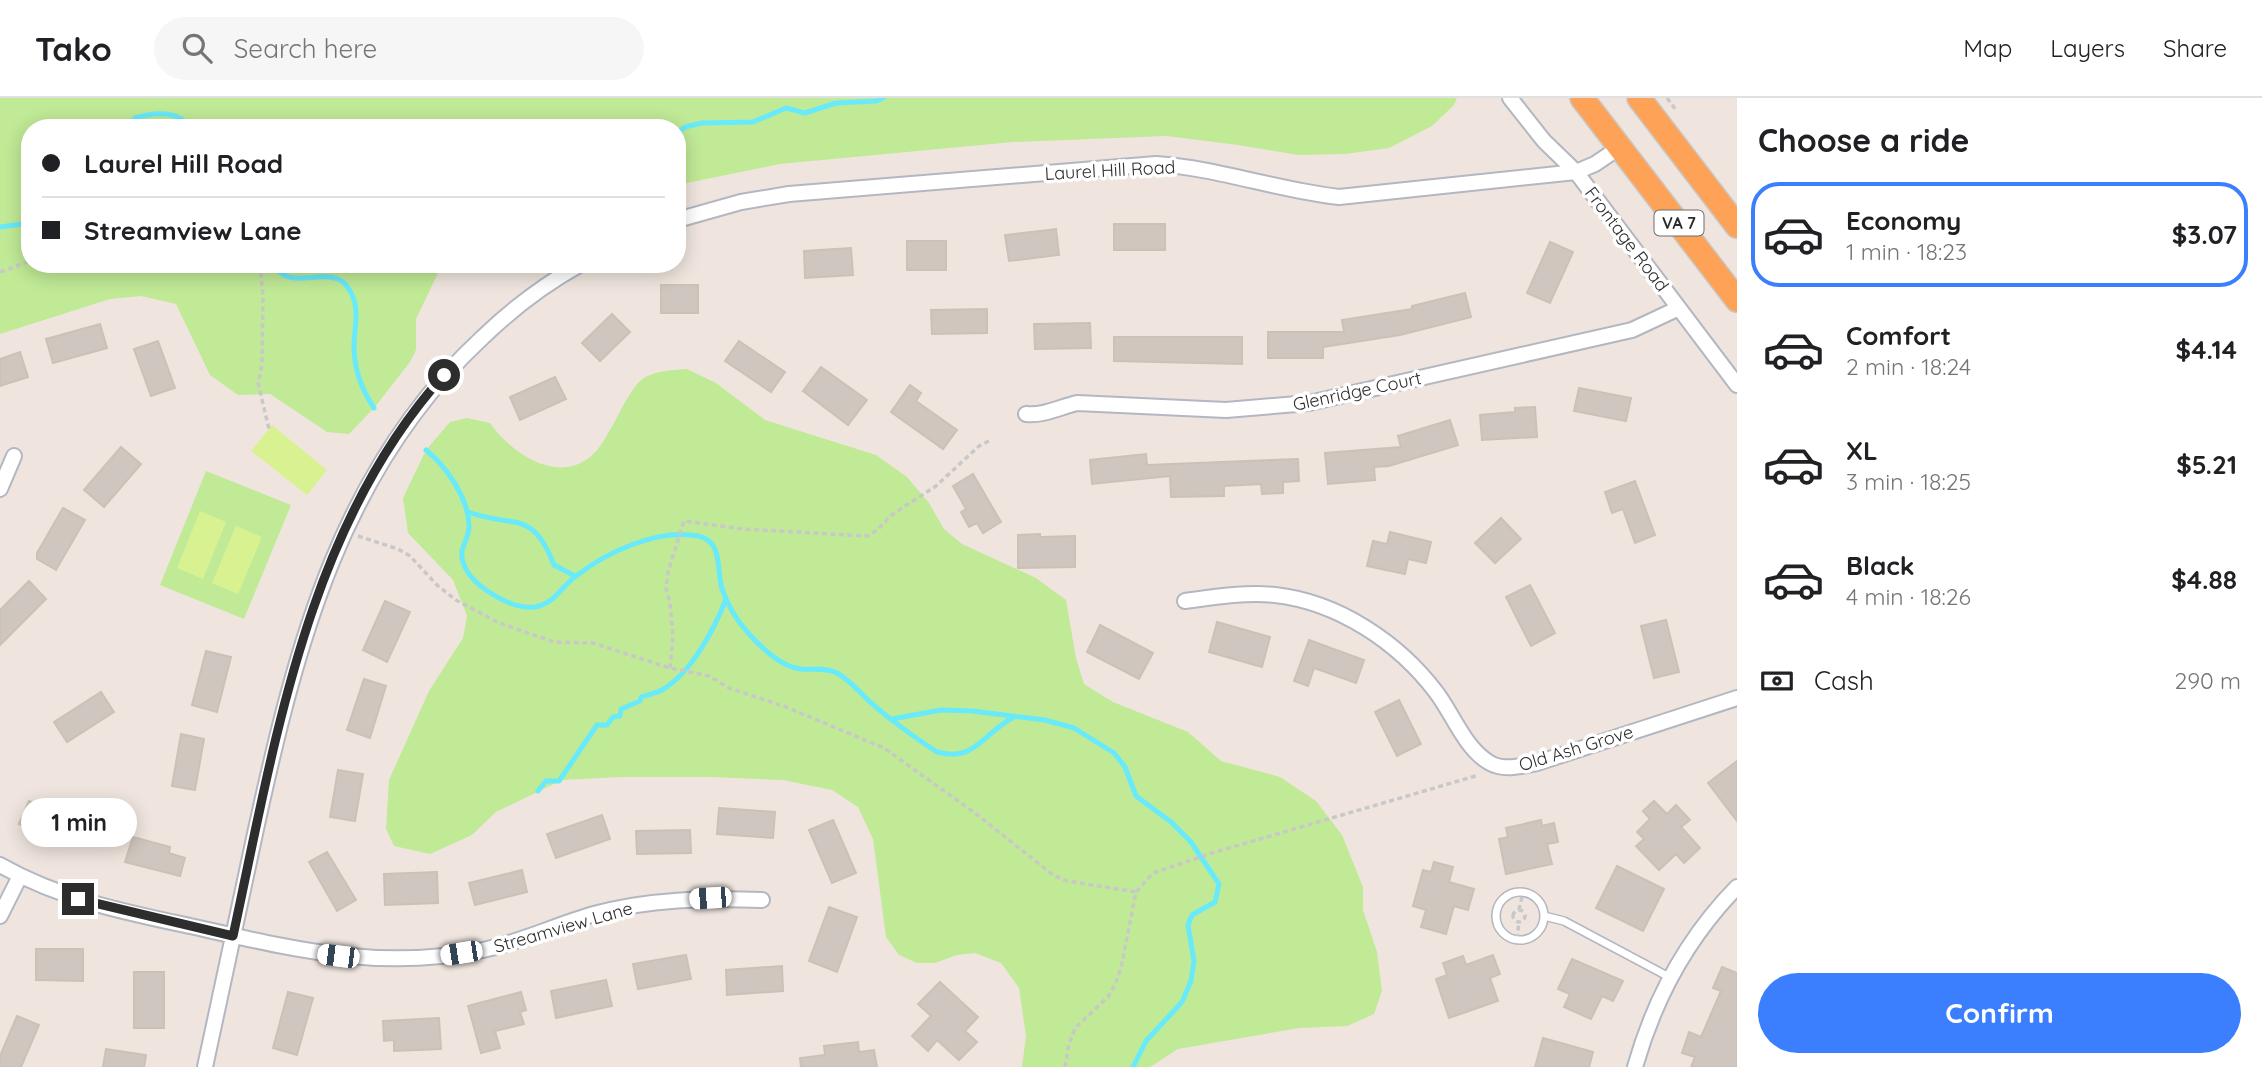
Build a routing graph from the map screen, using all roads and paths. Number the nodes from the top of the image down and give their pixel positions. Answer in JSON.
{"nodes":[{"id":1,"x":1510,"y":98,"type":"edge"},
{"id":2,"x":1582,"y":98,"type":"edge"},
{"id":3,"x":1639,"y":98,"type":"edge"},
{"id":4,"x":1620,"y":147,"type":"junction"},
{"id":5,"x":1576,"y":172,"type":"junction"},
{"id":6,"x":686,"y":217,"type":"edge"},
{"id":7,"x":1737,"y":226,"type":"edge"},
{"id":8,"x":21,"y":264,"type":"edge"},
{"id":9,"x":0,"y":272,"type":"edge"},
{"id":10,"x":261,"y":273,"type":"edge"},
{"id":11,"x":568,"y":273,"type":"edge"},
{"id":12,"x":1737,"y":300,"type":"edge"},
{"id":13,"x":1679,"y":308,"type":"junction"},
{"id":14,"x":1737,"y":385,"type":"edge"},
{"id":15,"x":1026,"y":414,"type":"dead end"},
{"id":16,"x":269,"y":429,"type":"dead end"},
{"id":17,"x":989,"y":441,"type":"dead end"},
{"id":18,"x":14,"y":456,"type":"dead end"},
{"id":19,"x":0,"y":489,"type":"edge"},
{"id":20,"x":344,"y":532,"type":"junction"},
{"id":21,"x":1185,"y":601,"type":"dead end"},
{"id":22,"x":670,"y":668,"type":"junction"},
{"id":23,"x":1737,"y":698,"type":"edge"},
{"id":24,"x":1506,"y":767,"type":"junction"},
{"id":25,"x":0,"y":865,"type":"edge"},
{"id":26,"x":20,"y":876,"type":"junction"},
{"id":27,"x":1737,"y":887,"type":"edge"},
{"id":28,"x":1136,"y":892,"type":"junction"},
{"id":29,"x":1523,"y":892,"type":"junction"},
{"id":30,"x":762,"y":900,"type":"dead end"},
{"id":31,"x":1520,"y":910,"type":"junction"},
{"id":32,"x":0,"y":916,"type":"edge"},
{"id":33,"x":1544,"y":916,"type":"junction"},
{"id":34,"x":1519,"y":922,"type":"junction"},
{"id":35,"x":233,"y":936,"type":"junction"},
{"id":36,"x":1517,"y":939,"type":"junction"},
{"id":37,"x":1671,"y":978,"type":"junction"},
{"id":38,"x":205,"y":1067,"type":"edge"},
{"id":39,"x":1065,"y":1067,"type":"edge"},
{"id":40,"x":1635,"y":1067,"type":"edge"}],
"edges":[{"from":1,"to":5,"type":"street","name":"Frontage Road"},
{"from":2,"to":4,"type":"highway","number":"VA 7"},
{"from":3,"to":7,"type":"highway","number":"VA 7"},
{"from":4,"to":5,"type":"street","name":"Laurel Hill Road"},
{"from":4,"to":12,"type":"highway","number":"VA 7"},
{"from":5,"to":6,"type":"street","name":"Laurel Hill Road"},
{"from":5,"to":13,"type":"street","name":"Frontage Road"},
{"from":8,"to":9,"type":"path"},
{"from":10,"to":16,"type":"path"},
{"from":11,"to":20,"type":"street"},
{"from":13,"to":14,"type":"street","name":"Frontage Road"},
{"from":13,"to":15,"type":"street","name":"Glenridge Court"},
{"from":17,"to":22,"type":"path"},
{"from":18,"to":19,"type":"street"},
{"from":20,"to":22,"type":"path"},
{"from":20,"to":35,"type":"street"},
{"from":21,"to":24,"type":"street","name":"Old Ash Grove"},
{"from":22,"to":28,"type":"path"},
{"from":23,"to":24,"type":"street","name":"Old Ash Grove"},
{"from":24,"to":28,"type":"path"},
{"from":25,"to":26,"type":"street","name":"Streamview Lane"},
{"from":26,"to":32,"type":"street"},
{"from":26,"to":35,"type":"street","name":"Streamview Lane"},
{"from":27,"to":37,"type":"street"},
{"from":28,"to":39,"type":"path"},
{"from":29,"to":31,"type":"path"},
{"from":29,"to":33,"type":"lane"},
{"from":29,"to":36,"type":"lane"},
{"from":30,"to":35,"type":"street","name":"Streamview Lane"},
{"from":31,"to":34,"type":"path"},
{"from":31,"to":34,"type":"path"},
{"from":33,"to":36,"type":"lane"},
{"from":33,"to":37,"type":"lane"},
{"from":34,"to":36,"type":"path"},
{"from":35,"to":38,"type":"street"},
{"from":37,"to":40,"type":"street"}]}
